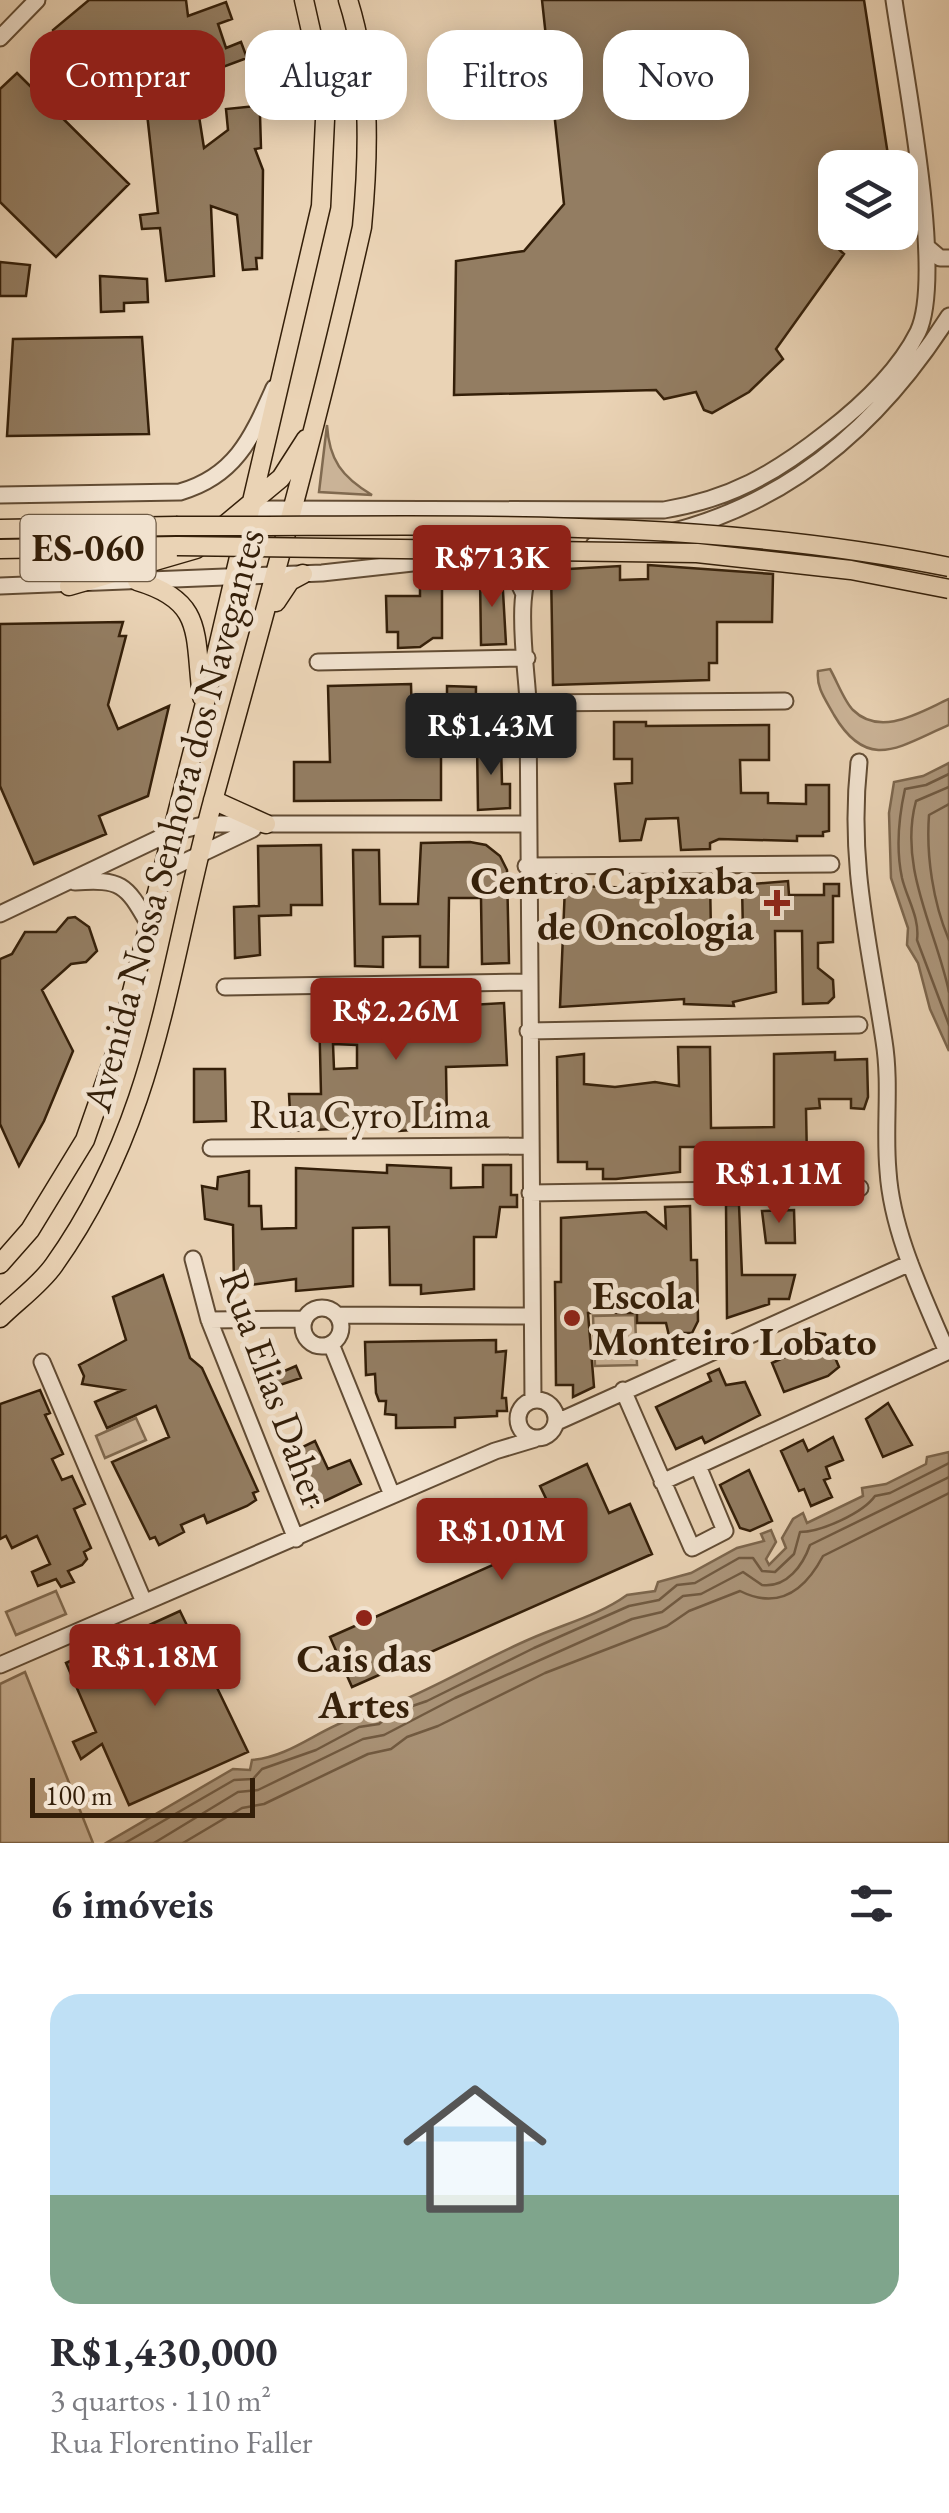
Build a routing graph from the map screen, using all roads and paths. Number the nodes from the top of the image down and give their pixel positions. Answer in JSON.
{"nodes":[{"id":1,"x":37,"y":0,"type":"edge"},
{"id":2,"x":304,"y":0,"type":"edge"},
{"id":3,"x":348,"y":0,"type":"edge"},
{"id":4,"x":894,"y":0,"type":"edge"},
{"id":5,"x":0,"y":38,"type":"edge"},
{"id":6,"x":927,"y":247,"type":"junction"},
{"id":7,"x":949,"y":258,"type":"edge"},
{"id":8,"x":949,"y":316,"type":"edge"},
{"id":9,"x":287,"y":356,"type":"junction"},
{"id":10,"x":316,"y":423,"type":"junction"},
{"id":11,"x":0,"y":494,"type":"edge"},
{"id":12,"x":22,"y":494,"type":"junction"},
{"id":13,"x":0,"y":503,"type":"edge"},
{"id":14,"x":248,"y":508,"type":"junction"},
{"id":15,"x":292,"y":508,"type":"junction"},
{"id":16,"x":0,"y":529,"type":"edge"},
{"id":17,"x":550,"y":548,"type":"junction"},
{"id":18,"x":0,"y":550,"type":"edge"},
{"id":19,"x":485,"y":555,"type":"junction"},
{"id":20,"x":949,"y":567,"type":"edge"},
{"id":21,"x":277,"y":574,"type":"junction"},
{"id":22,"x":303,"y":574,"type":"junction"},
{"id":23,"x":234,"y":576,"type":"junction"},
{"id":24,"x":137,"y":581,"type":"junction"},
{"id":25,"x":0,"y":586,"type":"edge"},
{"id":26,"x":69,"y":586,"type":"junction"},
{"id":27,"x":949,"y":589,"type":"edge"},
{"id":28,"x":523,"y":592,"type":"junction"},
{"id":29,"x":266,"y":620,"type":"junction"},
{"id":30,"x":527,"y":658,"type":"junction"},
{"id":31,"x":318,"y":662,"type":"dead end"},
{"id":32,"x":785,"y":701,"type":"dead end"},
{"id":33,"x":528,"y":703,"type":"junction"},
{"id":34,"x":204,"y":707,"type":"junction"},
{"id":35,"x":859,"y":762,"type":"dead end"},
{"id":36,"x":213,"y":800,"type":"junction"},
{"id":37,"x":207,"y":824,"type":"junction"},
{"id":38,"x":266,"y":824,"type":"junction"},
{"id":39,"x":526,"y":824,"type":"junction"},
{"id":40,"x":170,"y":833,"type":"junction"},
{"id":41,"x":202,"y":850,"type":"junction"},
{"id":42,"x":830,"y":864,"type":"dead end"},
{"id":43,"x":526,"y":866,"type":"junction"},
{"id":44,"x":161,"y":873,"type":"junction"},
{"id":45,"x":66,"y":882,"type":"junction"},
{"id":46,"x":0,"y":914,"type":"edge"},
{"id":47,"x":148,"y":924,"type":"junction"},
{"id":48,"x":528,"y":982,"type":"junction"},
{"id":49,"x":225,"y":988,"type":"dead end"},
{"id":50,"x":859,"y":1025,"type":"dead end"},
{"id":51,"x":528,"y":1031,"type":"junction"},
{"id":52,"x":530,"y":1146,"type":"junction"},
{"id":53,"x":211,"y":1148,"type":"dead end"},
{"id":54,"x":860,"y":1188,"type":"dead end"},
{"id":55,"x":530,"y":1193,"type":"junction"},
{"id":56,"x":193,"y":1259,"type":"dead end"},
{"id":57,"x":910,"y":1263,"type":"junction"},
{"id":58,"x":0,"y":1264,"type":"edge"},
{"id":59,"x":338,"y":1314,"type":"junction"},
{"id":60,"x":532,"y":1316,"type":"junction"},
{"id":61,"x":0,"y":1318,"type":"edge"},
{"id":62,"x":304,"y":1319,"type":"junction"},
{"id":63,"x":209,"y":1320,"type":"junction"},
{"id":64,"x":331,"y":1344,"type":"junction"},
{"id":65,"x":42,"y":1362,"type":"dead end"},
{"id":66,"x":624,"y":1390,"type":"junction"},
{"id":67,"x":532,"y":1400,"type":"junction"},
{"id":68,"x":518,"y":1416,"type":"junction"},
{"id":69,"x":556,"y":1422,"type":"junction"},
{"id":70,"x":535,"y":1438,"type":"junction"},
{"id":71,"x":496,"y":1451,"type":"junction"},
{"id":72,"x":698,"y":1466,"type":"junction"},
{"id":73,"x":662,"y":1482,"type":"junction"},
{"id":74,"x":392,"y":1495,"type":"junction"},
{"id":75,"x":296,"y":1539,"type":"junction"},
{"id":76,"x":144,"y":1602,"type":"junction"},
{"id":77,"x":0,"y":1665,"type":"edge"}],
"edges":[{"from":1,"to":5,"type":"street"},
{"from":2,"to":9,"type":"main road","name":"Avenida Nossa Senhora dos Navegantes"},
{"from":3,"to":10,"type":"main road","name":"Avenida Nossa Senhora dos Navegantes"},
{"from":4,"to":6,"type":"street"},
{"from":6,"to":7,"type":"street"},
{"from":6,"to":15,"type":"street"},
{"from":8,"to":17,"type":"street"},
{"from":9,"to":12,"type":"street"},
{"from":9,"to":14,"type":"main road","name":"Avenida Nossa Senhora dos Navegantes"},
{"from":10,"to":14,"type":"main road"},
{"from":10,"to":15,"type":"main road","name":"Avenida Nossa Senhora dos Navegantes"},
{"from":11,"to":12,"type":"street"},
{"from":12,"to":13,"type":"street"},
{"from":14,"to":15,"type":"street"},
{"from":14,"to":23,"type":"main road","name":"Avenida Nossa Senhora dos Navegantes"},
{"from":14,"to":26,"type":"main road"},
{"from":15,"to":21,"type":"main road","name":"Avenida Nossa Senhora dos Navegantes"},
{"from":16,"to":20,"type":"main road","number":"ES-060","bridge":true},
{"from":17,"to":19,"type":"street"},
{"from":17,"to":28,"type":"street"},
{"from":18,"to":27,"type":"main road","number":"ES-060","bridge":true},
{"from":19,"to":22,"type":"street"},
{"from":19,"to":28,"type":"street"},
{"from":21,"to":22,"type":"street"},
{"from":21,"to":23,"type":"street"},
{"from":21,"to":29,"type":"main road","name":"Avenida Nossa Senhora dos Navegantes"},
{"from":22,"to":29,"type":"main road"},
{"from":23,"to":24,"type":"street"},
{"from":23,"to":34,"type":"main road","name":"Avenida Nossa Senhora dos Navegantes"},
{"from":24,"to":26,"type":"street"},
{"from":24,"to":34,"type":"main road"},
{"from":25,"to":26,"type":"street"},
{"from":28,"to":30,"type":"street"},
{"from":29,"to":36,"type":"main road","name":"Avenida Nossa Senhora dos Navegantes"},
{"from":30,"to":31,"type":"street"},
{"from":30,"to":33,"type":"street"},
{"from":32,"to":33,"type":"street"},
{"from":33,"to":39,"type":"street"},
{"from":34,"to":40,"type":"main road","name":"Avenida Nossa Senhora dos Navegantes"},
{"from":35,"to":57,"type":"street"},
{"from":36,"to":37,"type":"main road","name":"Avenida Nossa Senhora dos Navegantes"},
{"from":36,"to":38,"type":"main road"},
{"from":37,"to":38,"type":"street"},
{"from":37,"to":40,"type":"street"},
{"from":37,"to":41,"type":"main road","name":"Avenida Nossa Senhora dos Navegantes"},
{"from":38,"to":39,"type":"street"},
{"from":38,"to":41,"type":"street"},
{"from":39,"to":43,"type":"street"},
{"from":40,"to":44,"type":"main road","name":"Avenida Nossa Senhora dos Navegantes"},
{"from":40,"to":45,"type":"street"},
{"from":41,"to":44,"type":"street"},
{"from":41,"to":61,"type":"main road","name":"Avenida Nossa Senhora dos Navegantes"},
{"from":42,"to":43,"type":"street"},
{"from":43,"to":48,"type":"street"},
{"from":44,"to":47,"type":"main road","name":"Avenida Nossa Senhora dos Navegantes"},
{"from":45,"to":46,"type":"street"},
{"from":45,"to":47,"type":"street"},
{"from":47,"to":58,"type":"main road","name":"Avenida Nossa Senhora dos Navegantes"},
{"from":48,"to":49,"type":"street"},
{"from":48,"to":51,"type":"street"},
{"from":50,"to":51,"type":"street"},
{"from":51,"to":52,"type":"street"},
{"from":52,"to":53,"type":"street","name":"Rua Cyro Lima"},
{"from":52,"to":55,"type":"street"},
{"from":54,"to":55,"type":"street"},
{"from":55,"to":60,"type":"street"},
{"from":56,"to":63,"type":"street","name":"Rua Elias Daher"},
{"from":57,"to":66,"type":"street"},
{"from":57,"to":72,"type":"street"},
{"from":59,"to":60,"type":"street"},
{"from":59,"to":62,"type":"street"},
{"from":59,"to":64,"type":"street"},
{"from":60,"to":67,"type":"street"},
{"from":62,"to":63,"type":"street"},
{"from":62,"to":64,"type":"street"},
{"from":63,"to":75,"type":"street","name":"Rua Elias Daher"},
{"from":64,"to":74,"type":"street"},
{"from":65,"to":76,"type":"street"},
{"from":66,"to":69,"type":"street"},
{"from":66,"to":73,"type":"street"},
{"from":67,"to":68,"type":"street"},
{"from":67,"to":69,"type":"street"},
{"from":68,"to":70,"type":"street"},
{"from":68,"to":71,"type":"street"},
{"from":69,"to":70,"type":"street"},
{"from":70,"to":71,"type":"street"},
{"from":71,"to":74,"type":"street"},
{"from":72,"to":73,"type":"street"},
{"from":72,"to":73,"type":"street"},
{"from":74,"to":75,"type":"street"},
{"from":75,"to":76,"type":"street"},
{"from":76,"to":77,"type":"street"}]}
